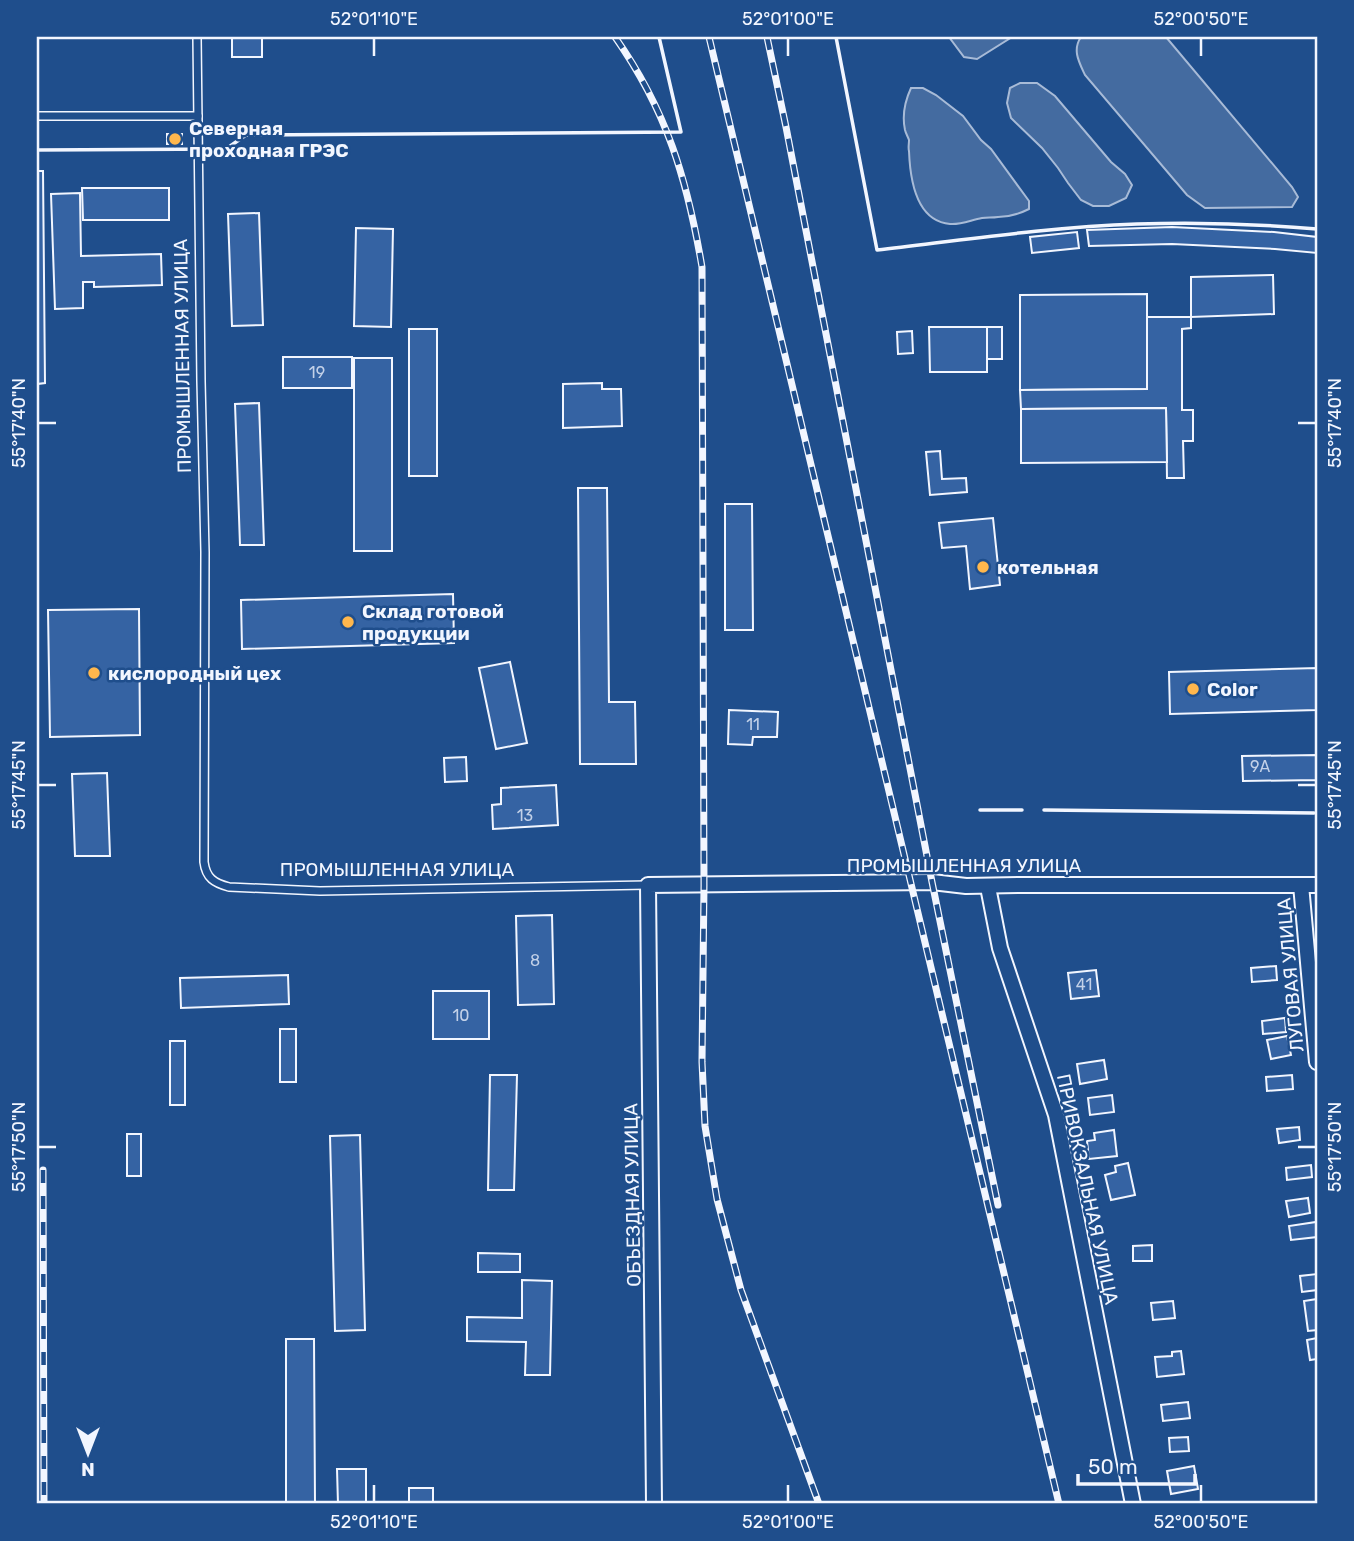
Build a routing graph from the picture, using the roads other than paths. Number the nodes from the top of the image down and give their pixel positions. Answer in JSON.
{"nodes":[{"id":1,"x":197,"y":37,"type":"edge"},
{"id":2,"x":37,"y":116,"type":"edge"},
{"id":3,"x":198,"y":116,"type":"junction"},
{"id":4,"x":1317,"y":885,"type":"edge"},
{"id":5,"x":648,"y":886,"type":"junction"},
{"id":6,"x":1301,"y":886,"type":"junction"},
{"id":7,"x":988,"y":887,"type":"junction"},
{"id":8,"x":1317,"y":1062,"type":"edge"},
{"id":9,"x":654,"y":1504,"type":"edge"},
{"id":10,"x":1133,"y":1504,"type":"edge"}],
"edges":[{"from":1,"to":3,"type":"lane"},
{"from":2,"to":3,"type":"lane"},
{"from":3,"to":5,"type":"lane","name":"ПРОМЫШЛЕННАЯ УЛИЦА"},
{"from":4,"to":6,"type":"street","name":"ПРОМЫШЛЕННАЯ УЛИЦА"},
{"from":5,"to":7,"type":"street","name":"ПРОМЫШЛЕННАЯ УЛИЦА"},
{"from":5,"to":9,"type":"street","name":"ОБЪЕЗДНАЯ УЛИЦА"},
{"from":6,"to":7,"type":"street","name":"ПРОМЫШЛЕННАЯ УЛИЦА"},
{"from":6,"to":8,"type":"street","name":"ЛУГОВАЯ УЛИЦА"},
{"from":7,"to":10,"type":"street","name":"ПРИВОКЗАЛЬНАЯ УЛИЦА"}]}
